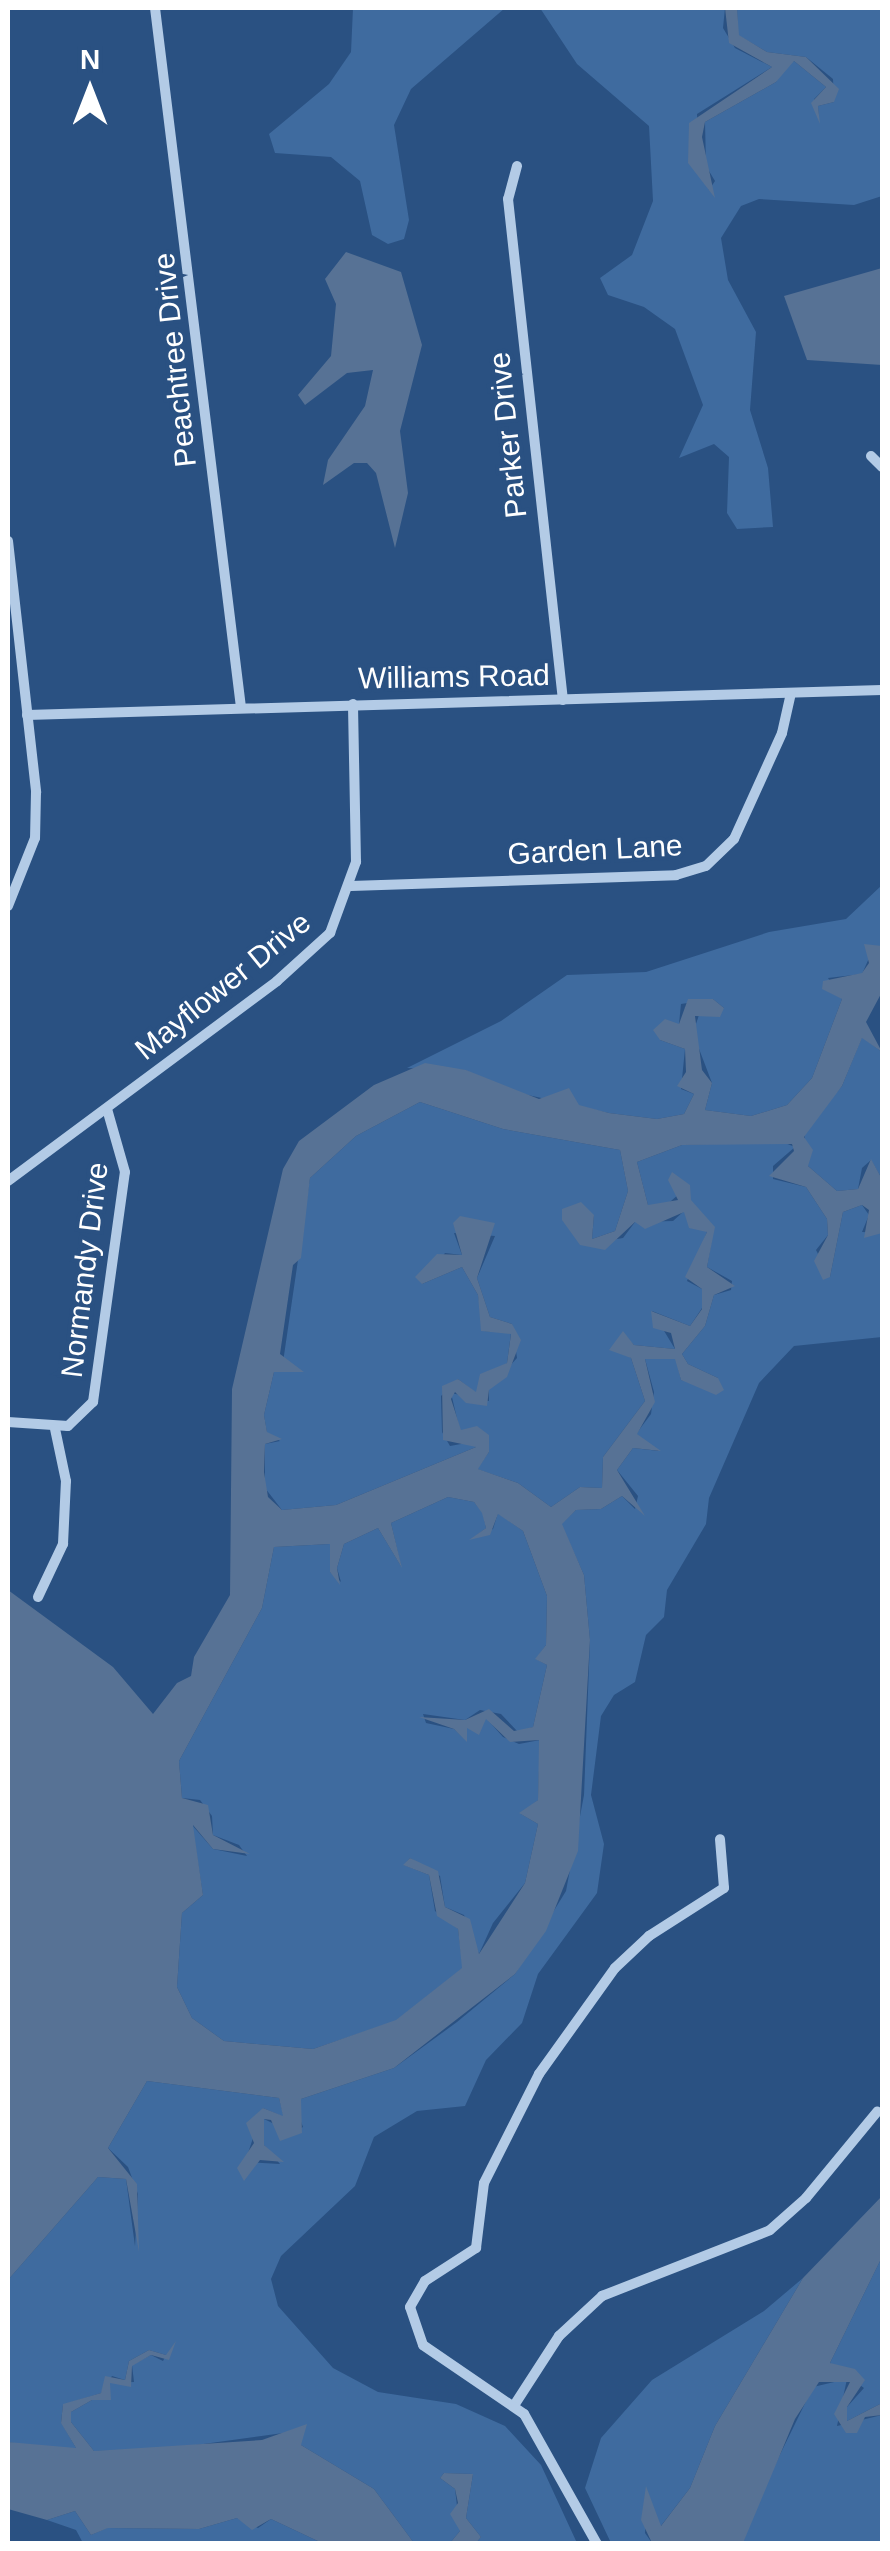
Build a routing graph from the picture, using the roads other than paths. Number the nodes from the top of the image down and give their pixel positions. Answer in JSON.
{"nodes":[{"id":1,"x":155,"y":8,"type":"edge"},
{"id":2,"x":518,"y":166,"type":"dead end"},
{"id":3,"x":870,"y":456,"type":"dead end"},
{"id":4,"x":882,"y":467,"type":"edge"},
{"id":5,"x":8,"y":541,"type":"edge"},
{"id":6,"x":882,"y":690,"type":"edge"},
{"id":7,"x":790,"y":694,"type":"junction"},
{"id":8,"x":563,"y":700,"type":"junction"},
{"id":9,"x":353,"y":704,"type":"junction"},
{"id":10,"x":240,"y":707,"type":"junction"},
{"id":11,"x":27,"y":715,"type":"junction"},
{"id":12,"x":351,"y":886,"type":"junction"},
{"id":13,"x":8,"y":906,"type":"edge"},
{"id":14,"x":108,"y":1109,"type":"junction"},
{"id":15,"x":8,"y":1181,"type":"edge"},
{"id":16,"x":8,"y":1422,"type":"edge"},
{"id":17,"x":55,"y":1429,"type":"junction"},
{"id":18,"x":38,"y":1597,"type":"dead end"},
{"id":19,"x":720,"y":1840,"type":"dead end"},
{"id":20,"x":877,"y":2112,"type":"dead end"},
{"id":21,"x":515,"y":2404,"type":"junction"},
{"id":22,"x":598,"y":2544,"type":"edge"}],
"edges":[{"from":1,"to":10,"type":"street","name":"Peachtree Drive"},
{"from":2,"to":8,"type":"street","name":"Parker Drive"},
{"from":3,"to":4,"type":"street"},
{"from":5,"to":11,"type":"street"},
{"from":6,"to":7,"type":"street","name":"Williams Road"},
{"from":7,"to":8,"type":"street","name":"Williams Road"},
{"from":7,"to":12,"type":"street","name":"Garden Lane"},
{"from":8,"to":9,"type":"street","name":"Williams Road"},
{"from":9,"to":10,"type":"street","name":"Williams Road"},
{"from":9,"to":12,"type":"street","name":"Mayflower Drive"},
{"from":10,"to":11,"type":"street","name":"Williams Road"},
{"from":11,"to":13,"type":"street"},
{"from":12,"to":14,"type":"street","name":"Mayflower Drive"},
{"from":14,"to":15,"type":"street","name":"Mayflower Drive"},
{"from":14,"to":17,"type":"street","name":"Normandy Drive"},
{"from":16,"to":17,"type":"street"},
{"from":17,"to":18,"type":"street"},
{"from":19,"to":21,"type":"street"},
{"from":20,"to":21,"type":"street"},
{"from":21,"to":22,"type":"street"}]}
